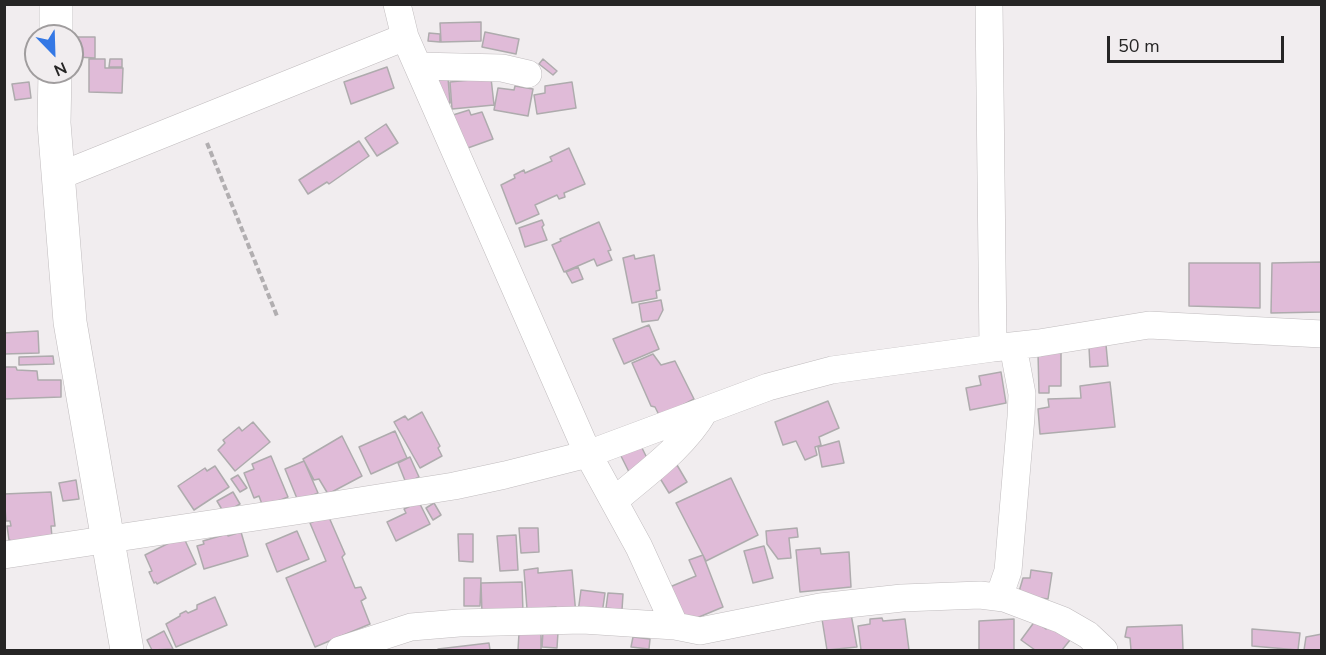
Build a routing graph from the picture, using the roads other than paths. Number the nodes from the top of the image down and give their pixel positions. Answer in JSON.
{"nodes":[{"id":1,"x":56,"y":4,"type":"edge"},
{"id":2,"x":397,"y":4,"type":"edge"},
{"id":3,"x":989,"y":4,"type":"edge"},
{"id":4,"x":56,"y":24,"type":"edge"},
{"id":5,"x":405,"y":37,"type":"junction"},
{"id":6,"x":418,"y":66,"type":"junction"},
{"id":7,"x":528,"y":74,"type":"dead end"},
{"id":8,"x":55,"y":84,"type":"edge"},
{"id":9,"x":59,"y":176,"type":"junction"},
{"id":10,"x":1322,"y":334,"type":"edge"},
{"id":11,"x":1003,"y":347,"type":"junction"},
{"id":12,"x":704,"y":412,"type":"junction"},
{"id":13,"x":588,"y":454,"type":"junction"},
{"id":14,"x":614,"y":501,"type":"junction"},
{"id":15,"x":106,"y":540,"type":"junction"},
{"id":16,"x":4,"y":555,"type":"edge"},
{"id":17,"x":999,"y":597,"type":"junction"},
{"id":18,"x":675,"y":626,"type":"junction"},
{"id":19,"x":127,"y":651,"type":"edge"},
{"id":20,"x":340,"y":651,"type":"edge"},
{"id":21,"x":1104,"y":651,"type":"edge"}],
"edges":[{"from":1,"to":4,"type":"street"},
{"from":2,"to":5,"type":"street"},
{"from":3,"to":11,"type":"street"},
{"from":5,"to":6,"type":"street"},
{"from":5,"to":9,"type":"street"},
{"from":6,"to":7,"type":"street"},
{"from":6,"to":13,"type":"street"},
{"from":8,"to":9,"type":"street"},
{"from":9,"to":15,"type":"street"},
{"from":10,"to":11,"type":"street"},
{"from":11,"to":12,"type":"street"},
{"from":11,"to":17,"type":"street"},
{"from":12,"to":13,"type":"street"},
{"from":12,"to":14,"type":"street"},
{"from":13,"to":14,"type":"street"},
{"from":13,"to":15,"type":"street"},
{"from":14,"to":18,"type":"street"},
{"from":15,"to":16,"type":"street"},
{"from":15,"to":19,"type":"street"},
{"from":17,"to":18,"type":"street"},
{"from":17,"to":21,"type":"street"},
{"from":18,"to":20,"type":"street"}]}
